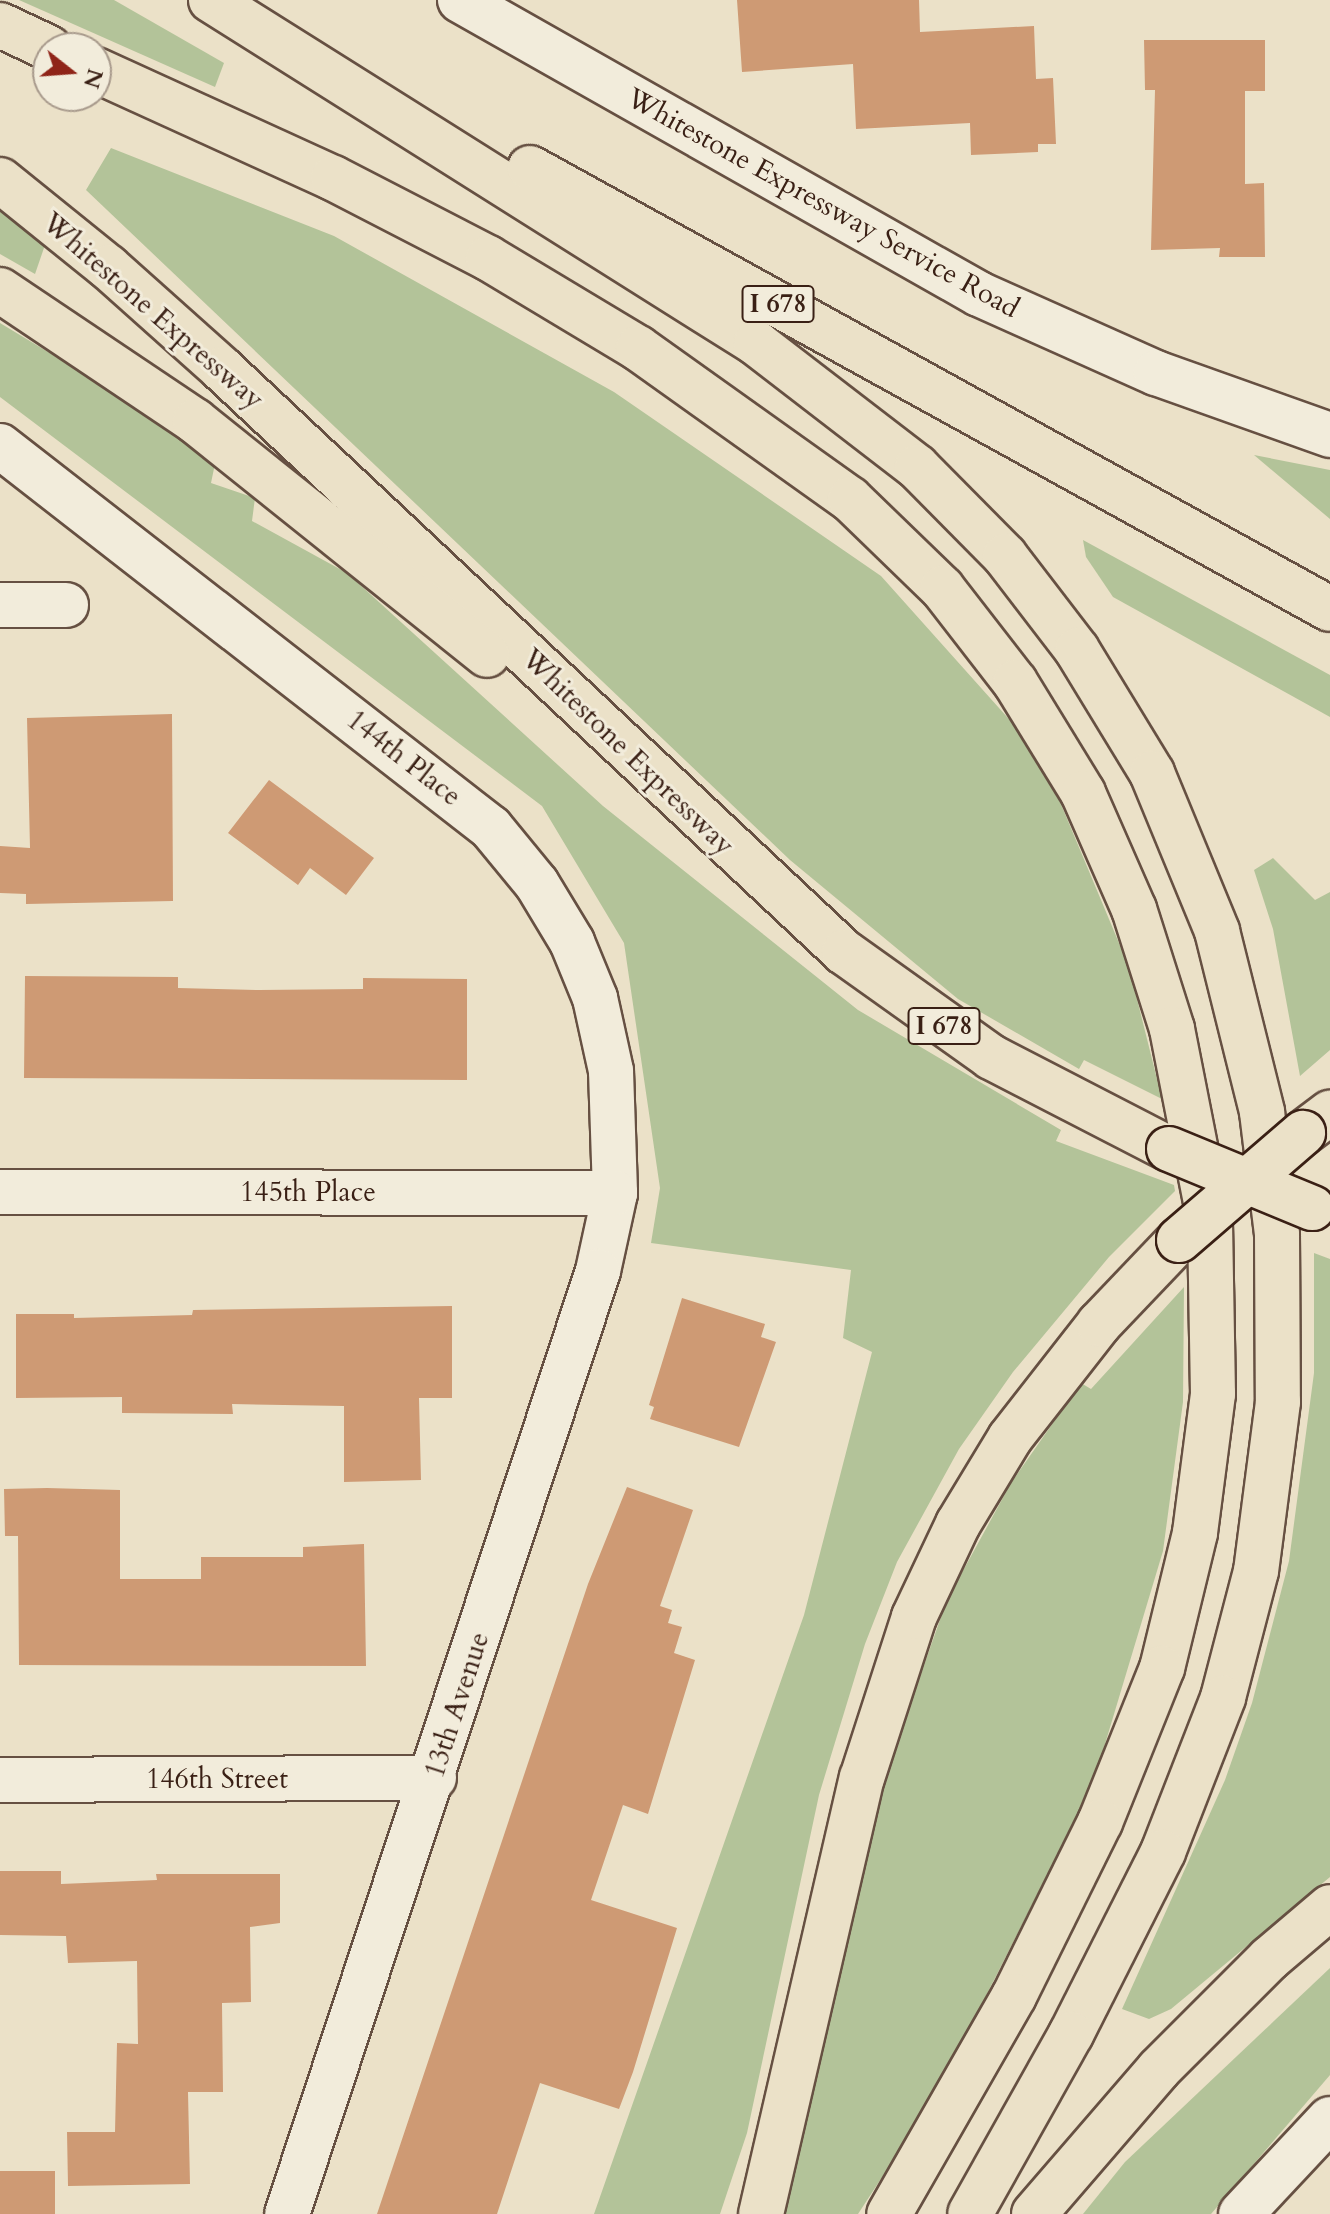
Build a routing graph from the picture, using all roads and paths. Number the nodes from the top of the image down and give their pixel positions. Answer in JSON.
{"nodes":[{"id":1,"x":211,"y":0,"type":"edge"},
{"id":2,"x":225,"y":0,"type":"edge"},
{"id":3,"x":460,"y":0,"type":"edge"},
{"id":4,"x":0,"y":25,"type":"edge"},
{"id":5,"x":32,"y":40,"type":"edge"},
{"id":6,"x":112,"y":77,"type":"edge"},
{"id":7,"x":0,"y":180,"type":"edge"},
{"id":8,"x":0,"y":290,"type":"edge"},
{"id":9,"x":1330,"y":435,"type":"edge"},
{"id":10,"x":0,"y":446,"type":"edge"},
{"id":11,"x":0,"y":605,"type":"edge"},
{"id":12,"x":66,"y":605,"type":"dead end"},
{"id":13,"x":1330,"y":609,"type":"edge"},
{"id":14,"x":744,"y":863,"type":"junction"},
{"id":15,"x":1316,"y":1123,"type":"edge"},
{"id":16,"x":0,"y":1192,"type":"edge"},
{"id":17,"x":615,"y":1193,"type":"junction"},
{"id":18,"x":1321,"y":1211,"type":"edge"},
{"id":19,"x":434,"y":1778,"type":"junction"},
{"id":20,"x":0,"y":1780,"type":"edge"},
{"id":21,"x":1330,"y":1907,"type":"edge"},
{"id":22,"x":1330,"y":2119,"type":"edge"},
{"id":23,"x":287,"y":2214,"type":"edge"},
{"id":24,"x":761,"y":2214,"type":"edge"},
{"id":25,"x":889,"y":2214,"type":"edge"},
{"id":26,"x":970,"y":2214,"type":"edge"},
{"id":27,"x":1034,"y":2214,"type":"edge"},
{"id":28,"x":1241,"y":2214,"type":"edge"}],
"edges":[{"from":1,"to":26,"type":"highway"},
{"from":2,"to":13,"type":"highway","number":"I 678"},
{"from":3,"to":9,"type":"street","name":"Whitestone Expressway Service Road"},
{"from":4,"to":5,"type":"highway"},
{"from":6,"to":25,"type":"highway"},
{"from":7,"to":14,"type":"highway","name":"Whitestone Expressway","number":"I 678"},
{"from":8,"to":14,"type":"highway"},
{"from":10,"to":17,"type":"street","name":"144th Place"},
{"from":11,"to":12,"type":"street"},
{"from":14,"to":18,"type":"highway","name":"Whitestone Expressway","number":"I 678","bridge":true},
{"from":15,"to":24,"type":"highway","bridge":true},
{"from":16,"to":17,"type":"street","name":"145th Place"},
{"from":17,"to":19,"type":"street","name":"13th Avenue"},
{"from":19,"to":20,"type":"street","name":"146th Street"},
{"from":19,"to":23,"type":"street","name":"13th Avenue"},
{"from":21,"to":27,"type":"highway"},
{"from":22,"to":28,"type":"street"}]}
